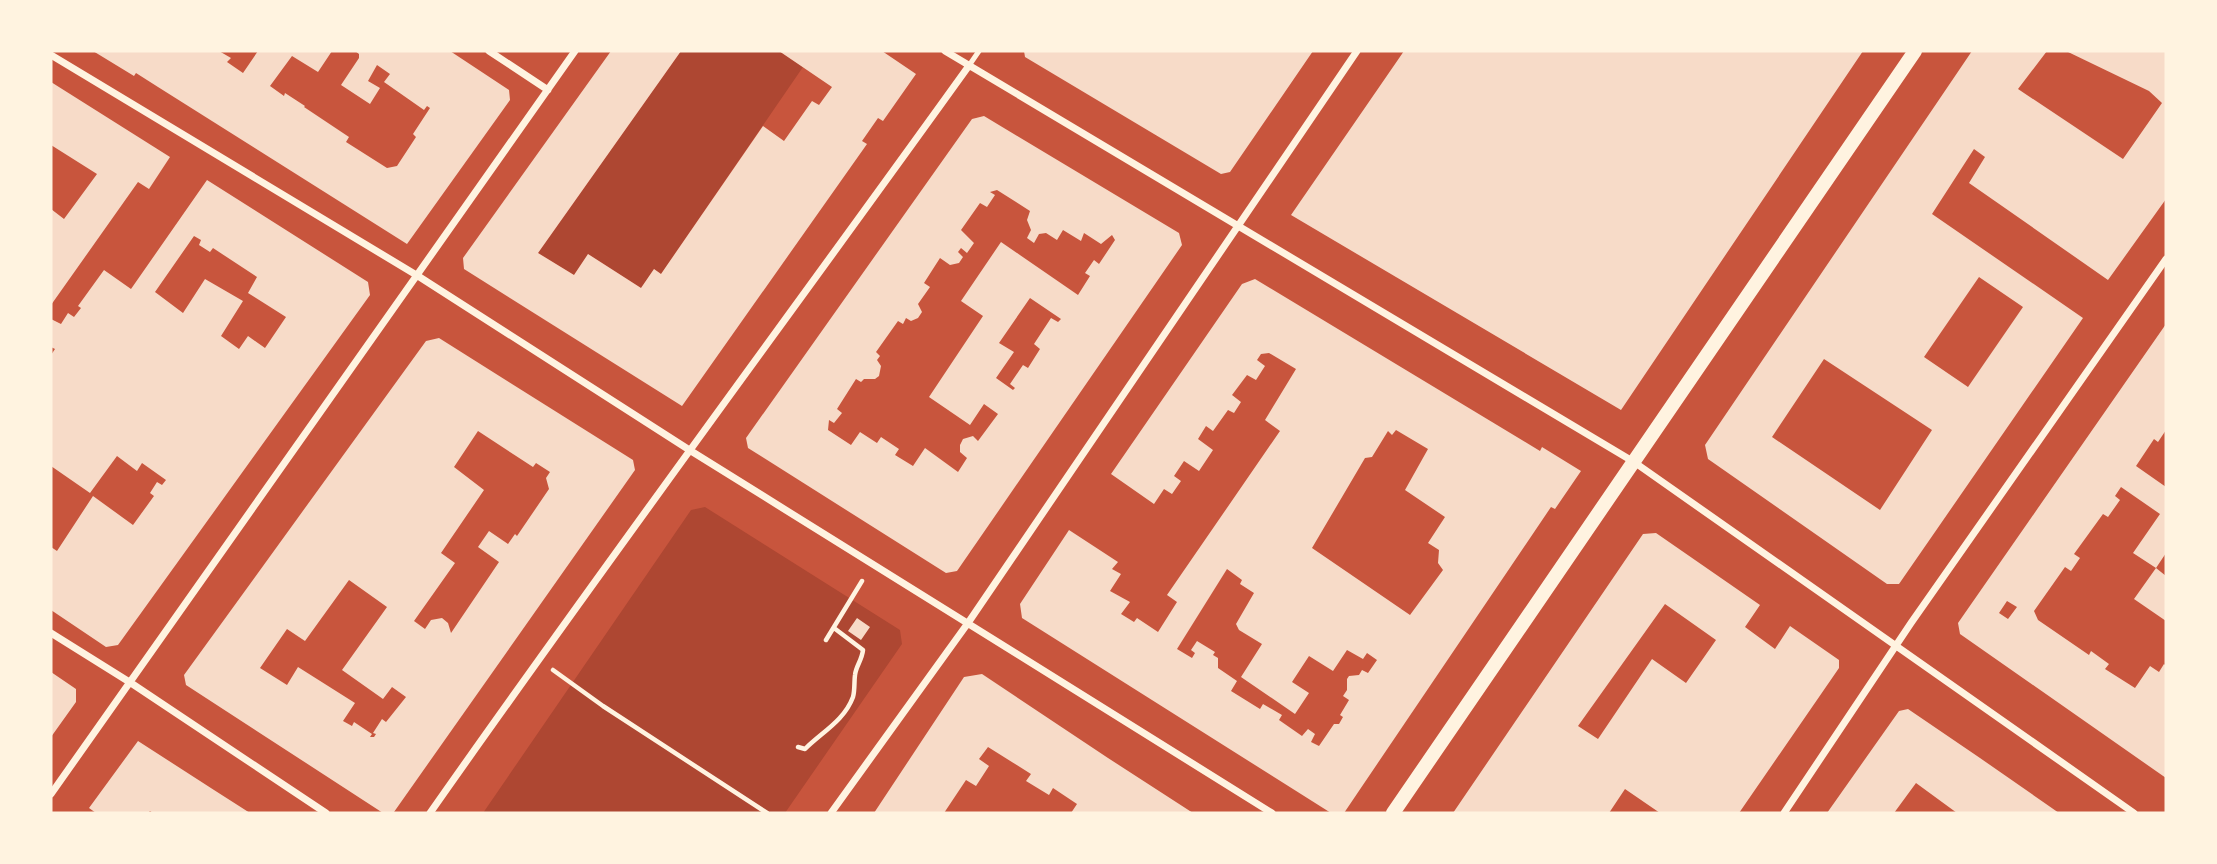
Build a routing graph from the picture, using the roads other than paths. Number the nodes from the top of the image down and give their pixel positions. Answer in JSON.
{"nodes":[{"id":1,"x":489,"y":51,"type":"edge"},
{"id":2,"x":576,"y":51,"type":"edge"},
{"id":3,"x":945,"y":51,"type":"edge"},
{"id":4,"x":979,"y":51,"type":"edge"},
{"id":5,"x":1357,"y":51,"type":"edge"},
{"id":6,"x":1915,"y":51,"type":"edge"},
{"id":7,"x":51,"y":55,"type":"edge"},
{"id":8,"x":968,"y":67,"type":"junction"},
{"id":9,"x":548,"y":90,"type":"junction"},
{"id":10,"x":1238,"y":224,"type":"junction"},
{"id":11,"x":2166,"y":259,"type":"edge"},
{"id":12,"x":418,"y":276,"type":"junction"},
{"id":13,"x":691,"y":451,"type":"junction"},
{"id":14,"x":1634,"y":462,"type":"junction"},
{"id":15,"x":968,"y":623,"type":"junction"},
{"id":16,"x":51,"y":633,"type":"edge"},
{"id":17,"x":1896,"y":645,"type":"junction"},
{"id":18,"x":131,"y":683,"type":"junction"},
{"id":19,"x":51,"y":794,"type":"edge"},
{"id":20,"x":326,"y":813,"type":"edge"},
{"id":21,"x":430,"y":813,"type":"edge"},
{"id":22,"x":831,"y":813,"type":"edge"},
{"id":23,"x":1272,"y":813,"type":"edge"},
{"id":24,"x":1393,"y":813,"type":"edge"},
{"id":25,"x":1784,"y":813,"type":"edge"},
{"id":26,"x":2134,"y":813,"type":"edge"}],
"edges":[{"from":1,"to":9,"type":"street"},
{"from":2,"to":9,"type":"street"},
{"from":3,"to":8,"type":"street"},
{"from":4,"to":8,"type":"lane"},
{"from":5,"to":10,"type":"street"},
{"from":6,"to":14,"type":"main road"},
{"from":7,"to":12,"type":"street"},
{"from":8,"to":10,"type":"street"},
{"from":8,"to":13,"type":"street"},
{"from":9,"to":12,"type":"street"},
{"from":10,"to":14,"type":"street"},
{"from":10,"to":15,"type":"street"},
{"from":11,"to":17,"type":"street"},
{"from":12,"to":13,"type":"street"},
{"from":12,"to":18,"type":"street"},
{"from":13,"to":15,"type":"street"},
{"from":13,"to":21,"type":"street"},
{"from":14,"to":17,"type":"street"},
{"from":14,"to":24,"type":"main road"},
{"from":15,"to":22,"type":"street"},
{"from":15,"to":23,"type":"street"},
{"from":16,"to":18,"type":"street"},
{"from":17,"to":25,"type":"street"},
{"from":17,"to":26,"type":"street"},
{"from":18,"to":19,"type":"street"},
{"from":18,"to":20,"type":"street"}]}
